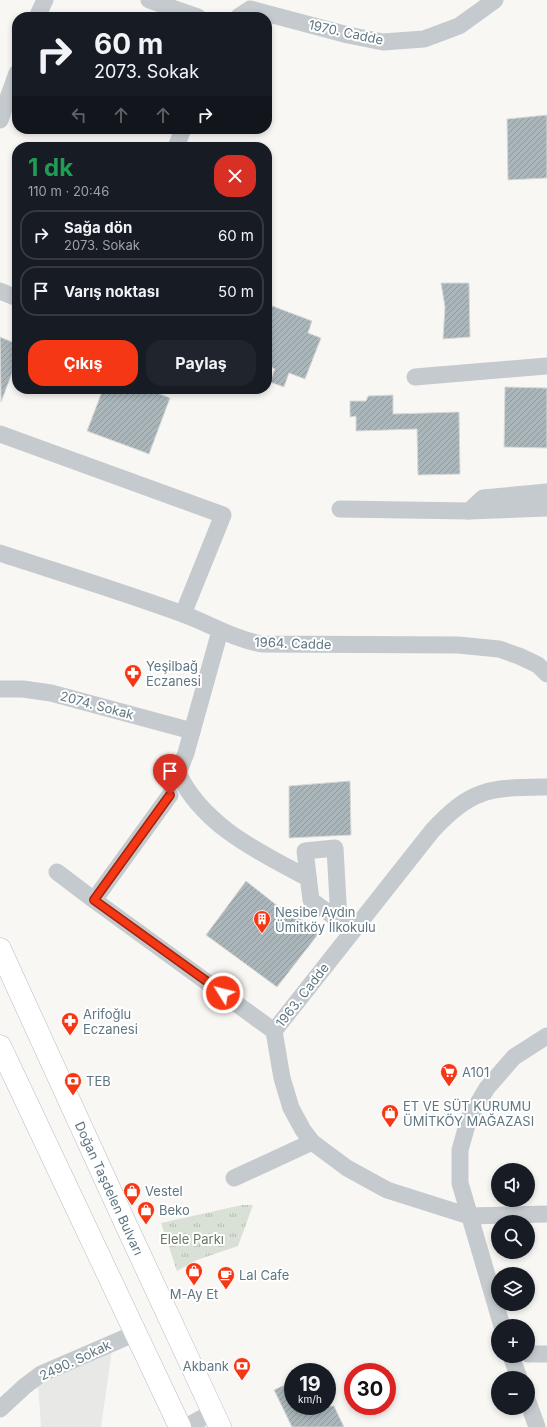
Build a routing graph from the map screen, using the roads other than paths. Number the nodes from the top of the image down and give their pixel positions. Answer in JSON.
{"nodes":[{"id":1,"x":45,"y":0,"type":"edge"},
{"id":2,"x":149,"y":0,"type":"edge"},
{"id":3,"x":495,"y":0,"type":"edge"},
{"id":4,"x":40,"y":12,"type":"edge"},
{"id":5,"x":184,"y":12,"type":"edge"},
{"id":6,"x":246,"y":12,"type":"edge"},
{"id":7,"x":261,"y":12,"type":"edge"},
{"id":8,"x":272,"y":15,"type":"edge"},
{"id":9,"x":12,"y":88,"type":"edge"},
{"id":10,"x":0,"y":120,"type":"edge"},
{"id":11,"x":0,"y":291,"type":"edge"},
{"id":12,"x":12,"y":296,"type":"edge"},
{"id":13,"x":547,"y":366,"type":"edge"},
{"id":14,"x":415,"y":377,"type":"dead end"},
{"id":15,"x":0,"y":434,"type":"edge"},
{"id":16,"x":547,"y":492,"type":"edge"},
{"id":17,"x":547,"y":508,"type":"edge"},
{"id":18,"x":340,"y":509,"type":"dead end"},
{"id":19,"x":469,"y":511,"type":"junction"},
{"id":20,"x":0,"y":553,"type":"edge"},
{"id":21,"x":183,"y":614,"type":"junction"},
{"id":22,"x":220,"y":631,"type":"junction"},
{"id":23,"x":547,"y":674,"type":"edge"},
{"id":24,"x":0,"y":688,"type":"edge"},
{"id":25,"x":192,"y":731,"type":"junction"},
{"id":26,"x":547,"y":787,"type":"edge"},
{"id":27,"x":170,"y":795,"type":"dead end"},
{"id":28,"x":57,"y":872,"type":"dead end"},
{"id":29,"x":308,"y":878,"type":"junction"},
{"id":30,"x":94,"y":900,"type":"junction"},
{"id":31,"x":339,"y":920,"type":"junction"},
{"id":32,"x":352,"y":930,"type":"junction"},
{"id":33,"x":0,"y":949,"type":"edge"},
{"id":34,"x":274,"y":1031,"type":"junction"},
{"id":35,"x":545,"y":1035,"type":"edge"},
{"id":36,"x":0,"y":1046,"type":"edge"},
{"id":37,"x":312,"y":1142,"type":"junction"},
{"id":38,"x":234,"y":1178,"type":"dead end"},
{"id":39,"x":547,"y":1214,"type":"edge"},
{"id":40,"x":469,"y":1216,"type":"junction"},
{"id":41,"x":500,"y":1319,"type":"edge"},
{"id":42,"x":136,"y":1333,"type":"junction"},
{"id":43,"x":535,"y":1354,"type":"edge"},
{"id":44,"x":547,"y":1354,"type":"edge"},
{"id":45,"x":0,"y":1408,"type":"edge"},
{"id":46,"x":533,"y":1415,"type":"edge"},
{"id":47,"x":217,"y":1419,"type":"edge"},
{"id":48,"x":180,"y":1427,"type":"edge"},
{"id":49,"x":186,"y":1427,"type":"edge"},
{"id":50,"x":537,"y":1427,"type":"edge"}],
"edges":[{"from":1,"to":4,"type":"street"},
{"from":2,"to":5,"type":"street"},
{"from":3,"to":8,"type":"street","name":"1970. Cadde"},
{"from":6,"to":7,"type":"street","name":"1970. Cadde"},
{"from":9,"to":10,"type":"street"},
{"from":11,"to":12,"type":"street"},
{"from":13,"to":14,"type":"street"},
{"from":15,"to":21,"type":"street"},
{"from":16,"to":19,"type":"street"},
{"from":17,"to":19,"type":"street"},
{"from":18,"to":19,"type":"street"},
{"from":20,"to":21,"type":"street","name":"1964. Cadde"},
{"from":21,"to":22,"type":"street","name":"1964. Cadde"},
{"from":22,"to":23,"type":"street","name":"1964. Cadde"},
{"from":22,"to":25,"type":"street"},
{"from":24,"to":25,"type":"street","name":"2074. Sokak"},
{"from":25,"to":29,"type":"street"},
{"from":26,"to":32,"type":"street","name":"1963. Cadde"},
{"from":27,"to":30,"type":"street"},
{"from":28,"to":30,"type":"street"},
{"from":29,"to":31,"type":"street"},
{"from":29,"to":31,"type":"street"},
{"from":30,"to":34,"type":"street"},
{"from":31,"to":32,"type":"street"},
{"from":32,"to":34,"type":"street","name":"1963. Cadde"},
{"from":33,"to":47,"type":"main road","name":"Doğan Taşdelen Bulvarı"},
{"from":34,"to":37,"type":"street","name":"1963. Cadde"},
{"from":35,"to":40,"type":"street"},
{"from":36,"to":42,"type":"main road"},
{"from":37,"to":38,"type":"street"},
{"from":37,"to":40,"type":"street","name":"1963. Cadde"},
{"from":39,"to":40,"type":"street","name":"1963. Cadde"},
{"from":40,"to":41,"type":"street"},
{"from":42,"to":45,"type":"street","name":"2490. Sokak"},
{"from":42,"to":48,"type":"main road"},
{"from":43,"to":44,"type":"street"},
{"from":46,"to":50,"type":"street"},
{"from":47,"to":49,"type":"street"}]}
